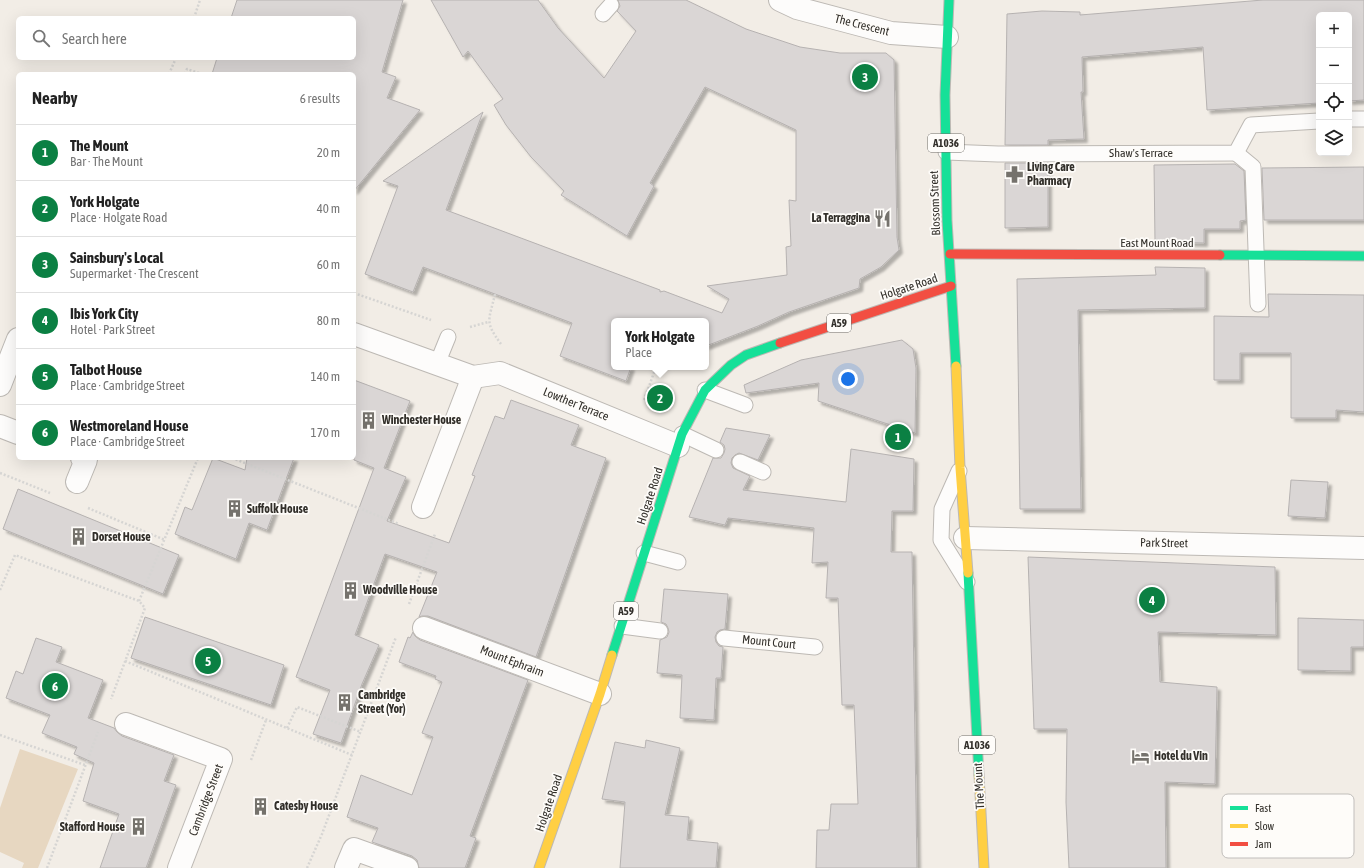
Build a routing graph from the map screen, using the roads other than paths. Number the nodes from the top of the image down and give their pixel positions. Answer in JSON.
{"nodes":[{"id":1,"x":780,"y":0,"type":"edge"},
{"id":2,"x":949,"y":0,"type":"edge"},
{"id":3,"x":947,"y":37,"type":"junction"},
{"id":4,"x":1364,"y":118,"type":"edge"},
{"id":5,"x":1352,"y":119,"type":"edge"},
{"id":6,"x":1316,"y":121,"type":"edge"},
{"id":7,"x":946,"y":152,"type":"junction"},
{"id":8,"x":1236,"y":153,"type":"junction"},
{"id":9,"x":950,"y":254,"type":"junction"},
{"id":10,"x":1256,"y":255,"type":"junction"},
{"id":11,"x":1364,"y":256,"type":"edge"},
{"id":12,"x":951,"y":286,"type":"junction"},
{"id":13,"x":1258,"y":304,"type":"dead end"},
{"id":14,"x":356,"y":335,"type":"edge"},
{"id":15,"x":448,"y":337,"type":"dead end"},
{"id":16,"x":16,"y":343,"type":"edge"},
{"id":17,"x":437,"y":364,"type":"junction"},
{"id":18,"x":473,"y":377,"type":"junction"},
{"id":19,"x":0,"y":385,"type":"edge"},
{"id":20,"x":705,"y":390,"type":"junction"},
{"id":21,"x":745,"y":405,"type":"dead end"},
{"id":22,"x":0,"y":426,"type":"edge"},
{"id":23,"x":16,"y":432,"type":"edge"},
{"id":24,"x":680,"y":440,"type":"junction"},
{"id":25,"x":716,"y":450,"type":"dead end"},
{"id":26,"x":86,"y":460,"type":"edge"},
{"id":27,"x":740,"y":462,"type":"dead end"},
{"id":28,"x":960,"y":468,"type":"junction"},
{"id":29,"x":763,"y":472,"type":"dead end"},
{"id":30,"x":76,"y":482,"type":"dead end"},
{"id":31,"x":423,"y":507,"type":"road end"},
{"id":32,"x":965,"y":538,"type":"junction"},
{"id":33,"x":1364,"y":548,"type":"edge"},
{"id":34,"x":644,"y":553,"type":"junction"},
{"id":35,"x":678,"y":562,"type":"dead end"},
{"id":36,"x":969,"y":584,"type":"junction"},
{"id":37,"x":622,"y":626,"type":"junction"},
{"id":38,"x":424,"y":628,"type":"dead end"},
{"id":39,"x":660,"y":631,"type":"dead end"},
{"id":40,"x":724,"y":638,"type":"dead end"},
{"id":41,"x":814,"y":647,"type":"dead end"},
{"id":42,"x":600,"y":694,"type":"junction"},
{"id":43,"x":126,"y":724,"type":"dead end"},
{"id":44,"x":179,"y":868,"type":"edge"},
{"id":45,"x":346,"y":868,"type":"edge"},
{"id":46,"x":407,"y":868,"type":"edge"},
{"id":47,"x":539,"y":868,"type":"edge"},
{"id":48,"x":984,"y":868,"type":"edge"}],
"edges":[{"from":1,"to":3,"type":"street","name":"The Crescent"},
{"from":2,"to":3,"type":"main road","name":"Blossom Street","number":"A1036"},
{"from":3,"to":7,"type":"main road","name":"Blossom Street","number":"A1036"},
{"from":4,"to":5,"type":"lane"},
{"from":6,"to":8,"type":"lane"},
{"from":7,"to":8,"type":"lane","name":"Shaw's Terrace"},
{"from":7,"to":9,"type":"main road","name":"Blossom Street","number":"A1036"},
{"from":8,"to":10,"type":"lane"},
{"from":9,"to":10,"type":"main road","name":"East Mount Road"},
{"from":9,"to":12,"type":"main road","name":"Blossom Street","number":"A1036"},
{"from":10,"to":11,"type":"main road","name":"East Mount Road"},
{"from":10,"to":13,"type":"lane"},
{"from":12,"to":20,"type":"main road","name":"Holgate Road","number":"A59"},
{"from":12,"to":28,"type":"main road","name":"The Mount","number":"A1036"},
{"from":14,"to":17,"type":"street","name":"Lowther Terrace"},
{"from":15,"to":17,"type":"lane"},
{"from":16,"to":19,"type":"street"},
{"from":17,"to":18,"type":"street","name":"Lowther Terrace"},
{"from":18,"to":24,"type":"street","name":"Lowther Terrace"},
{"from":18,"to":31,"type":"street"},
{"from":20,"to":21,"type":"lane"},
{"from":20,"to":24,"type":"main road","name":"Holgate Road","number":"A59"},
{"from":22,"to":23,"type":"street"},
{"from":24,"to":25,"type":"lane"},
{"from":24,"to":34,"type":"main road","name":"Holgate Road","number":"A59"},
{"from":26,"to":30,"type":"street"},
{"from":27,"to":29,"type":"lane"},
{"from":28,"to":32,"type":"main road","name":"The Mount","number":"A1036"},
{"from":28,"to":36,"type":"lane","name":"The Mount"},
{"from":32,"to":33,"type":"street","name":"Park Street"},
{"from":32,"to":36,"type":"main road","name":"The Mount","number":"A1036"},
{"from":34,"to":35,"type":"lane"},
{"from":34,"to":37,"type":"main road","name":"Holgate Road","number":"A59"},
{"from":36,"to":48,"type":"main road","name":"The Mount","number":"A1036"},
{"from":37,"to":39,"type":"lane"},
{"from":37,"to":42,"type":"main road","name":"Holgate Road","number":"A59"},
{"from":38,"to":42,"type":"street","name":"Mount Ephraim"},
{"from":40,"to":41,"type":"lane","name":"Mount Court"},
{"from":42,"to":47,"type":"main road","name":"Holgate Road","number":"A59"},
{"from":43,"to":44,"type":"street","name":"Cambridge Street"},
{"from":45,"to":46,"type":"street"}]}
